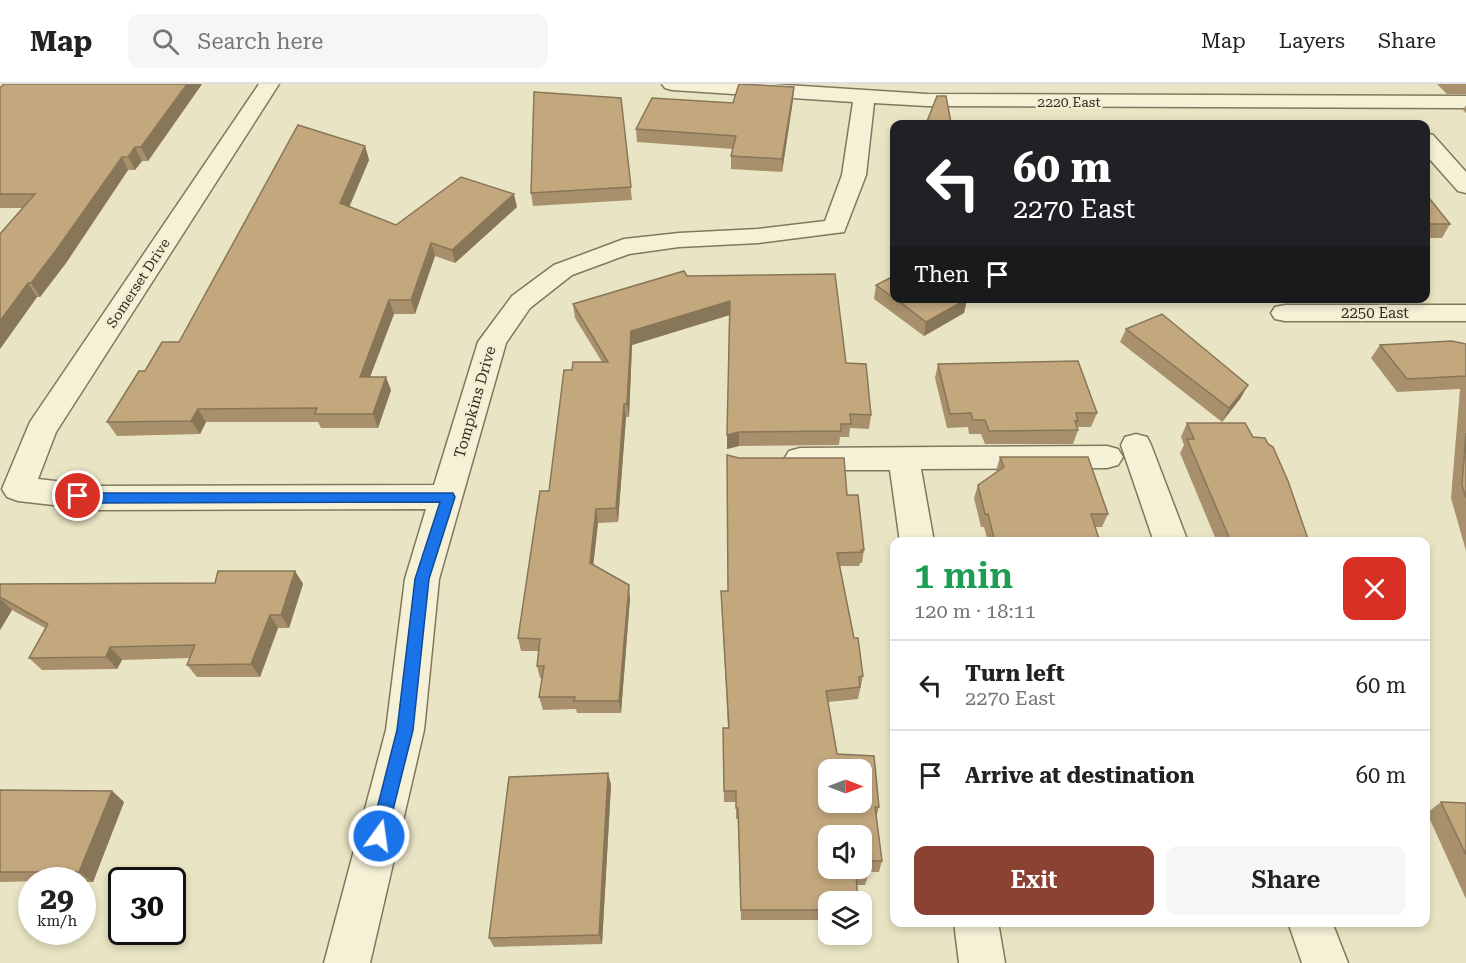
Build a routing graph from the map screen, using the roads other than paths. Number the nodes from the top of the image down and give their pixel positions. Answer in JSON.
{"nodes":[{"id":1,"x":269,"y":84,"type":"edge"},
{"id":2,"x":672,"y":84,"type":"edge"},
{"id":3,"x":864,"y":96,"type":"junction"},
{"id":4,"x":1392,"y":102,"type":"junction"},
{"id":5,"x":1466,"y":102,"type":"edge"},
{"id":6,"x":1408,"y":120,"type":"edge"},
{"id":7,"x":1430,"y":146,"type":"edge"},
{"id":8,"x":1466,"y":186,"type":"edge"},
{"id":9,"x":1285,"y":313,"type":"dead end"},
{"id":10,"x":1466,"y":313,"type":"edge"},
{"id":11,"x":1136,"y":445,"type":"dead end"},
{"id":12,"x":1107,"y":458,"type":"dead end"},
{"id":13,"x":774,"y":459,"type":"edge"},
{"id":14,"x":904,"y":459,"type":"junction"},
{"id":15,"x":448,"y":497,"type":"junction"},
{"id":16,"x":916,"y":537,"type":"edge"},
{"id":17,"x":1169,"y":537,"type":"edge"},
{"id":18,"x":977,"y":927,"type":"edge"},
{"id":19,"x":1312,"y":927,"type":"edge"},
{"id":20,"x":347,"y":963,"type":"edge"},
{"id":21,"x":982,"y":963,"type":"edge"},
{"id":22,"x":1324,"y":963,"type":"edge"}],
"edges":[{"from":1,"to":15,"type":"street","name":"Somerset Drive"},
{"from":2,"to":3,"type":"street","name":"2220 East"},
{"from":3,"to":4,"type":"street","name":"2220 East"},
{"from":3,"to":15,"type":"street","name":"Tompkins Drive"},
{"from":4,"to":5,"type":"street","name":"2220 East"},
{"from":4,"to":6,"type":"street"},
{"from":7,"to":8,"type":"street"},
{"from":9,"to":10,"type":"street","name":"2250 East"},
{"from":11,"to":17,"type":"street"},
{"from":12,"to":14,"type":"street"},
{"from":13,"to":14,"type":"street"},
{"from":14,"to":16,"type":"street"},
{"from":15,"to":20,"type":"street","name":"Tompkins Drive"},
{"from":18,"to":21,"type":"street"},
{"from":19,"to":22,"type":"street"}]}
